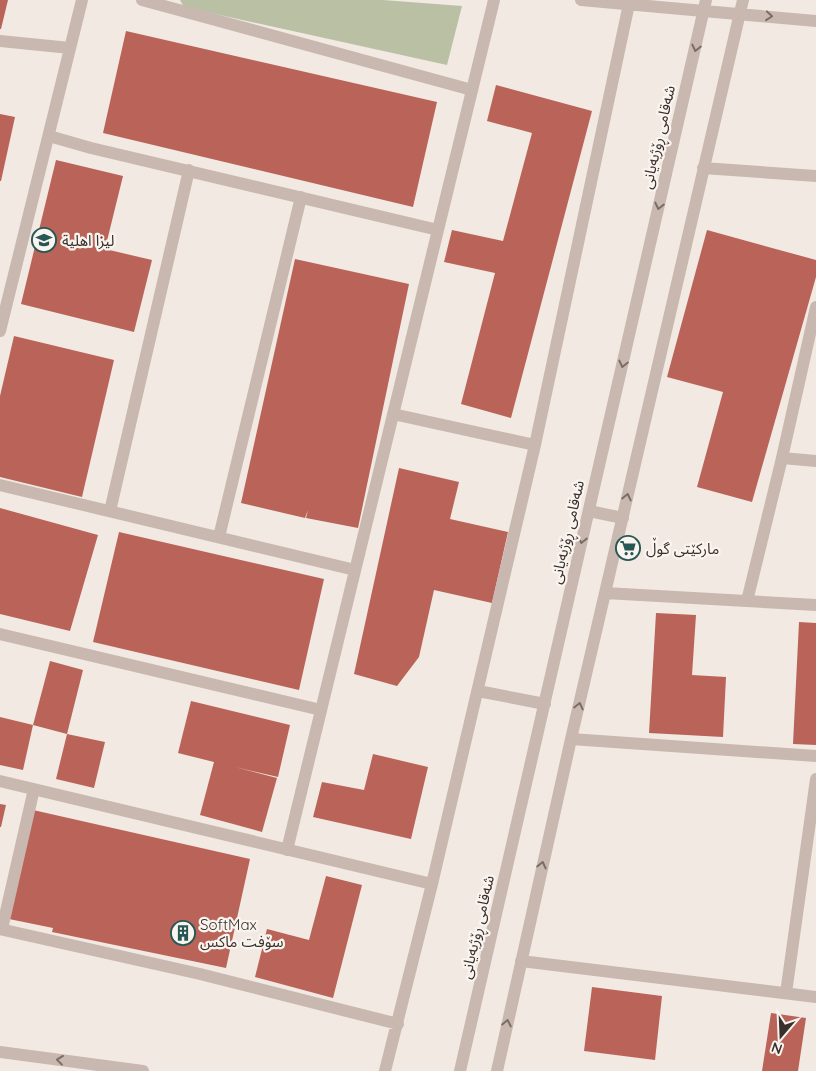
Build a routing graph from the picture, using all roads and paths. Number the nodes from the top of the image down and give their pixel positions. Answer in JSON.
{"nodes":[{"id":1,"x":82,"y":0,"type":"edge"},
{"id":2,"x":142,"y":0,"type":"edge"},
{"id":3,"x":494,"y":0,"type":"edge"},
{"id":4,"x":581,"y":0,"type":"edge"},
{"id":5,"x":743,"y":0,"type":"edge"},
{"id":6,"x":629,"y":4,"type":"junction"},
{"id":7,"x":705,"y":5,"type":"edge"},
{"id":8,"x":740,"y":14,"type":"junction"},
{"id":9,"x":816,"y":20,"type":"edge"},
{"id":10,"x":0,"y":41,"type":"edge"},
{"id":11,"x":70,"y":48,"type":"junction"},
{"id":12,"x":472,"y":90,"type":"junction"},
{"id":13,"x":48,"y":136,"type":"junction"},
{"id":14,"x":704,"y":168,"type":"junction"},
{"id":15,"x":188,"y":170,"type":"junction"},
{"id":16,"x":816,"y":176,"type":"edge"},
{"id":17,"x":300,"y":197,"type":"junction"},
{"id":18,"x":438,"y":230,"type":"junction"},
{"id":19,"x":816,"y":307,"type":"edge"},
{"id":20,"x":0,"y":331,"type":"edge"},
{"id":21,"x":393,"y":414,"type":"junction"},
{"id":22,"x":535,"y":445,"type":"junction"},
{"id":23,"x":782,"y":458,"type":"junction"},
{"id":24,"x":816,"y":461,"type":"edge"},
{"id":25,"x":0,"y":485,"type":"edge"},
{"id":26,"x":110,"y":511,"type":"junction"},
{"id":27,"x":589,"y":511,"type":"junction"},
{"id":28,"x":623,"y":518,"type":"junction"},
{"id":29,"x":218,"y":537,"type":"junction"},
{"id":30,"x":355,"y":570,"type":"junction"},
{"id":31,"x":605,"y":593,"type":"junction"},
{"id":32,"x":747,"y":601,"type":"junction"},
{"id":33,"x":816,"y":605,"type":"edge"},
{"id":34,"x":0,"y":634,"type":"edge"},
{"id":35,"x":478,"y":691,"type":"junction"},
{"id":36,"x":545,"y":704,"type":"junction"},
{"id":37,"x":321,"y":710,"type":"junction"},
{"id":38,"x":571,"y":739,"type":"junction"},
{"id":39,"x":816,"y":756,"type":"edge"},
{"id":40,"x":816,"y":779,"type":"edge"},
{"id":41,"x":0,"y":781,"type":"edge"},
{"id":42,"x":34,"y":789,"type":"junction"},
{"id":43,"x":287,"y":850,"type":"junction"},
{"id":44,"x":432,"y":884,"type":"junction"},
{"id":45,"x":1,"y":929,"type":"edge"},
{"id":46,"x":521,"y":961,"type":"junction"},
{"id":47,"x":786,"y":993,"type":"junction"},
{"id":48,"x":816,"y":997,"type":"edge"},
{"id":49,"x":398,"y":1024,"type":"junction"},
{"id":50,"x":0,"y":1052,"type":"edge"},
{"id":51,"x":144,"y":1071,"type":"edge"},
{"id":52,"x":385,"y":1071,"type":"edge"},
{"id":53,"x":460,"y":1071,"type":"edge"},
{"id":54,"x":497,"y":1071,"type":"edge"}],
"edges":[{"from":1,"to":11,"type":"street"},
{"from":2,"to":12,"type":"street"},
{"from":3,"to":12,"type":"street"},
{"from":4,"to":6,"type":"street"},
{"from":5,"to":8,"type":"street"},
{"from":6,"to":7,"type":"street"},
{"from":6,"to":22,"type":"street"},
{"from":7,"to":8,"type":"street"},
{"from":7,"to":27,"type":"street","name":"شەقامی ڕۆژبەیانی","one_way":true},
{"from":8,"to":9,"type":"street","one_way":true},
{"from":8,"to":14,"type":"street"},
{"from":10,"to":11,"type":"street"},
{"from":11,"to":13,"type":"street"},
{"from":12,"to":18,"type":"street"},
{"from":13,"to":15,"type":"street"},
{"from":13,"to":20,"type":"street"},
{"from":14,"to":16,"type":"street"},
{"from":28,"to":14,"type":"street","one_way":true},
{"from":15,"to":17,"type":"street"},
{"from":15,"to":26,"type":"street"},
{"from":17,"to":18,"type":"street"},
{"from":17,"to":29,"type":"street"},
{"from":18,"to":21,"type":"street"},
{"from":19,"to":23,"type":"street"},
{"from":21,"to":22,"type":"street"},
{"from":21,"to":30,"type":"street"},
{"from":22,"to":35,"type":"street"},
{"from":23,"to":24,"type":"street"},
{"from":23,"to":32,"type":"street"},
{"from":25,"to":26,"type":"street"},
{"from":26,"to":29,"type":"street"},
{"from":27,"to":28,"type":"street"},
{"from":27,"to":36,"type":"street","name":"شەقامی ڕۆژبەیانی","one_way":true},
{"from":28,"to":31,"type":"street"},
{"from":29,"to":30,"type":"street"},
{"from":30,"to":37,"type":"street"},
{"from":31,"to":32,"type":"street"},
{"from":38,"to":31,"type":"street","one_way":true},
{"from":32,"to":33,"type":"street"},
{"from":34,"to":37,"type":"street"},
{"from":35,"to":36,"type":"street"},
{"from":35,"to":44,"type":"street"},
{"from":36,"to":53,"type":"street","name":"شەقامی ڕۆژبەیانی"},
{"from":37,"to":43,"type":"street"},
{"from":38,"to":39,"type":"street"},
{"from":46,"to":38,"type":"street","one_way":true},
{"from":40,"to":47,"type":"street"},
{"from":41,"to":42,"type":"street"},
{"from":42,"to":43,"type":"street"},
{"from":42,"to":45,"type":"street"},
{"from":43,"to":44,"type":"street"},
{"from":44,"to":49,"type":"street"},
{"from":45,"to":49,"type":"street"},
{"from":46,"to":47,"type":"street"},
{"from":54,"to":46,"type":"street","one_way":true},
{"from":47,"to":48,"type":"street"},
{"from":49,"to":52,"type":"street"},
{"from":51,"to":50,"type":"street","one_way":true}]}
